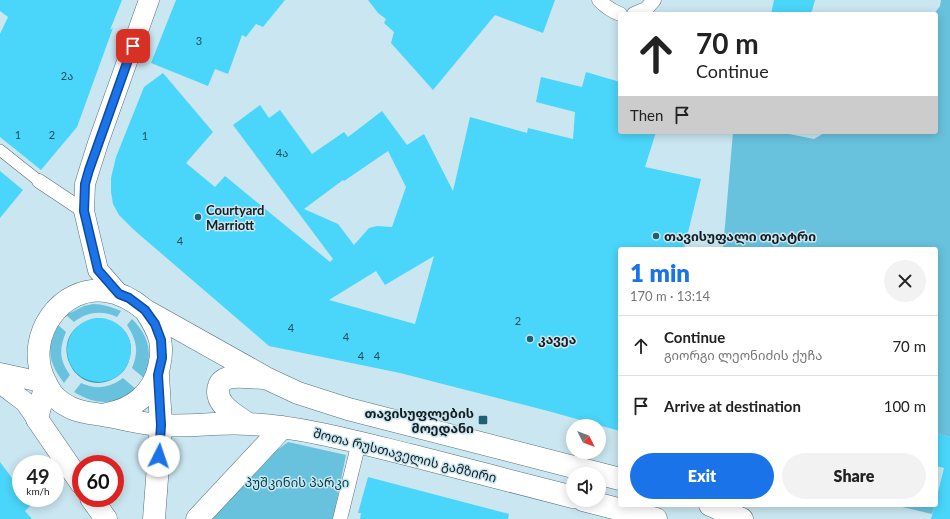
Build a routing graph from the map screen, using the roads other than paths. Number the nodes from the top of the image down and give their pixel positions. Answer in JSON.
{"nodes":[{"id":1,"x":149,"y":0,"type":"edge"},
{"id":2,"x":599,"y":0,"type":"edge"},
{"id":3,"x":654,"y":0,"type":"edge"},
{"id":4,"x":639,"y":12,"type":"edge"},
{"id":5,"x":618,"y":14,"type":"edge"},
{"id":6,"x":0,"y":150,"type":"edge"},
{"id":7,"x":39,"y":181,"type":"joint"},
{"id":8,"x":84,"y":211,"type":"junction"},
{"id":9,"x":119,"y":294,"type":"junction"},
{"id":10,"x":145,"y":310,"type":"junction"},
{"id":11,"x":0,"y":373,"type":"edge"},
{"id":12,"x":158,"y":375,"type":"junction"},
{"id":13,"x":268,"y":379,"type":"junction"},
{"id":14,"x":46,"y":383,"type":"junction"},
{"id":15,"x":0,"y":384,"type":"edge"},
{"id":16,"x":102,"y":415,"type":"junction"},
{"id":17,"x":37,"y":419,"type":"junction"},
{"id":18,"x":248,"y":424,"type":"junction"},
{"id":19,"x":161,"y":425,"type":"junction"},
{"id":20,"x":283,"y":427,"type":"junction"},
{"id":21,"x":359,"y":442,"type":"junction"},
{"id":22,"x":72,"y":470,"type":"edge"},
{"id":23,"x":618,"y":478,"type":"edge"},
{"id":24,"x":566,"y":496,"type":"edge"},
{"id":25,"x":606,"y":506,"type":"edge"},
{"id":26,"x":97,"y":507,"type":"edge"},
{"id":27,"x":715,"y":507,"type":"edge"},
{"id":28,"x":106,"y":519,"type":"edge"},
{"id":29,"x":154,"y":519,"type":"edge"},
{"id":30,"x":196,"y":519,"type":"edge"},
{"id":31,"x":340,"y":519,"type":"edge"},
{"id":32,"x":656,"y":519,"type":"edge"},
{"id":33,"x":742,"y":519,"type":"edge"}],
"edges":[{"from":1,"to":8,"type":"main road"},
{"from":2,"to":5,"type":"street"},
{"from":3,"to":4,"type":"street"},
{"from":6,"to":7,"type":"street"},
{"from":7,"to":8,"type":"street"},
{"from":8,"to":9,"type":"main road"},
{"from":9,"to":10,"type":"main road"},
{"from":9,"to":14,"type":"main road"},
{"from":10,"to":12,"type":"main road"},
{"from":10,"to":13,"type":"main road"},
{"from":11,"to":14,"type":"main road"},
{"from":12,"to":16,"type":"main road"},
{"from":12,"to":19,"type":"main road"},
{"from":13,"to":18,"type":"main road"},
{"from":13,"to":23,"type":"main road"},
{"from":14,"to":16,"type":"main road"},
{"from":14,"to":17,"type":"main road"},
{"from":15,"to":17,"type":"main road"},
{"from":16,"to":19,"type":"main road"},
{"from":17,"to":22,"type":"main road"},
{"from":18,"to":19,"type":"main road"},
{"from":18,"to":20,"type":"main road"},
{"from":19,"to":29,"type":"main road"},
{"from":20,"to":21,"type":"main road","name":"შოთა რუსთაველის გამზირი"},
{"from":20,"to":30,"type":"main road"},
{"from":21,"to":24,"type":"main road","name":"შოთა რუსთაველის გამზირი"},
{"from":21,"to":31,"type":"street"},
{"from":25,"to":32,"type":"main road"},
{"from":26,"to":28,"type":"main road"},
{"from":27,"to":33,"type":"main road"}]}
